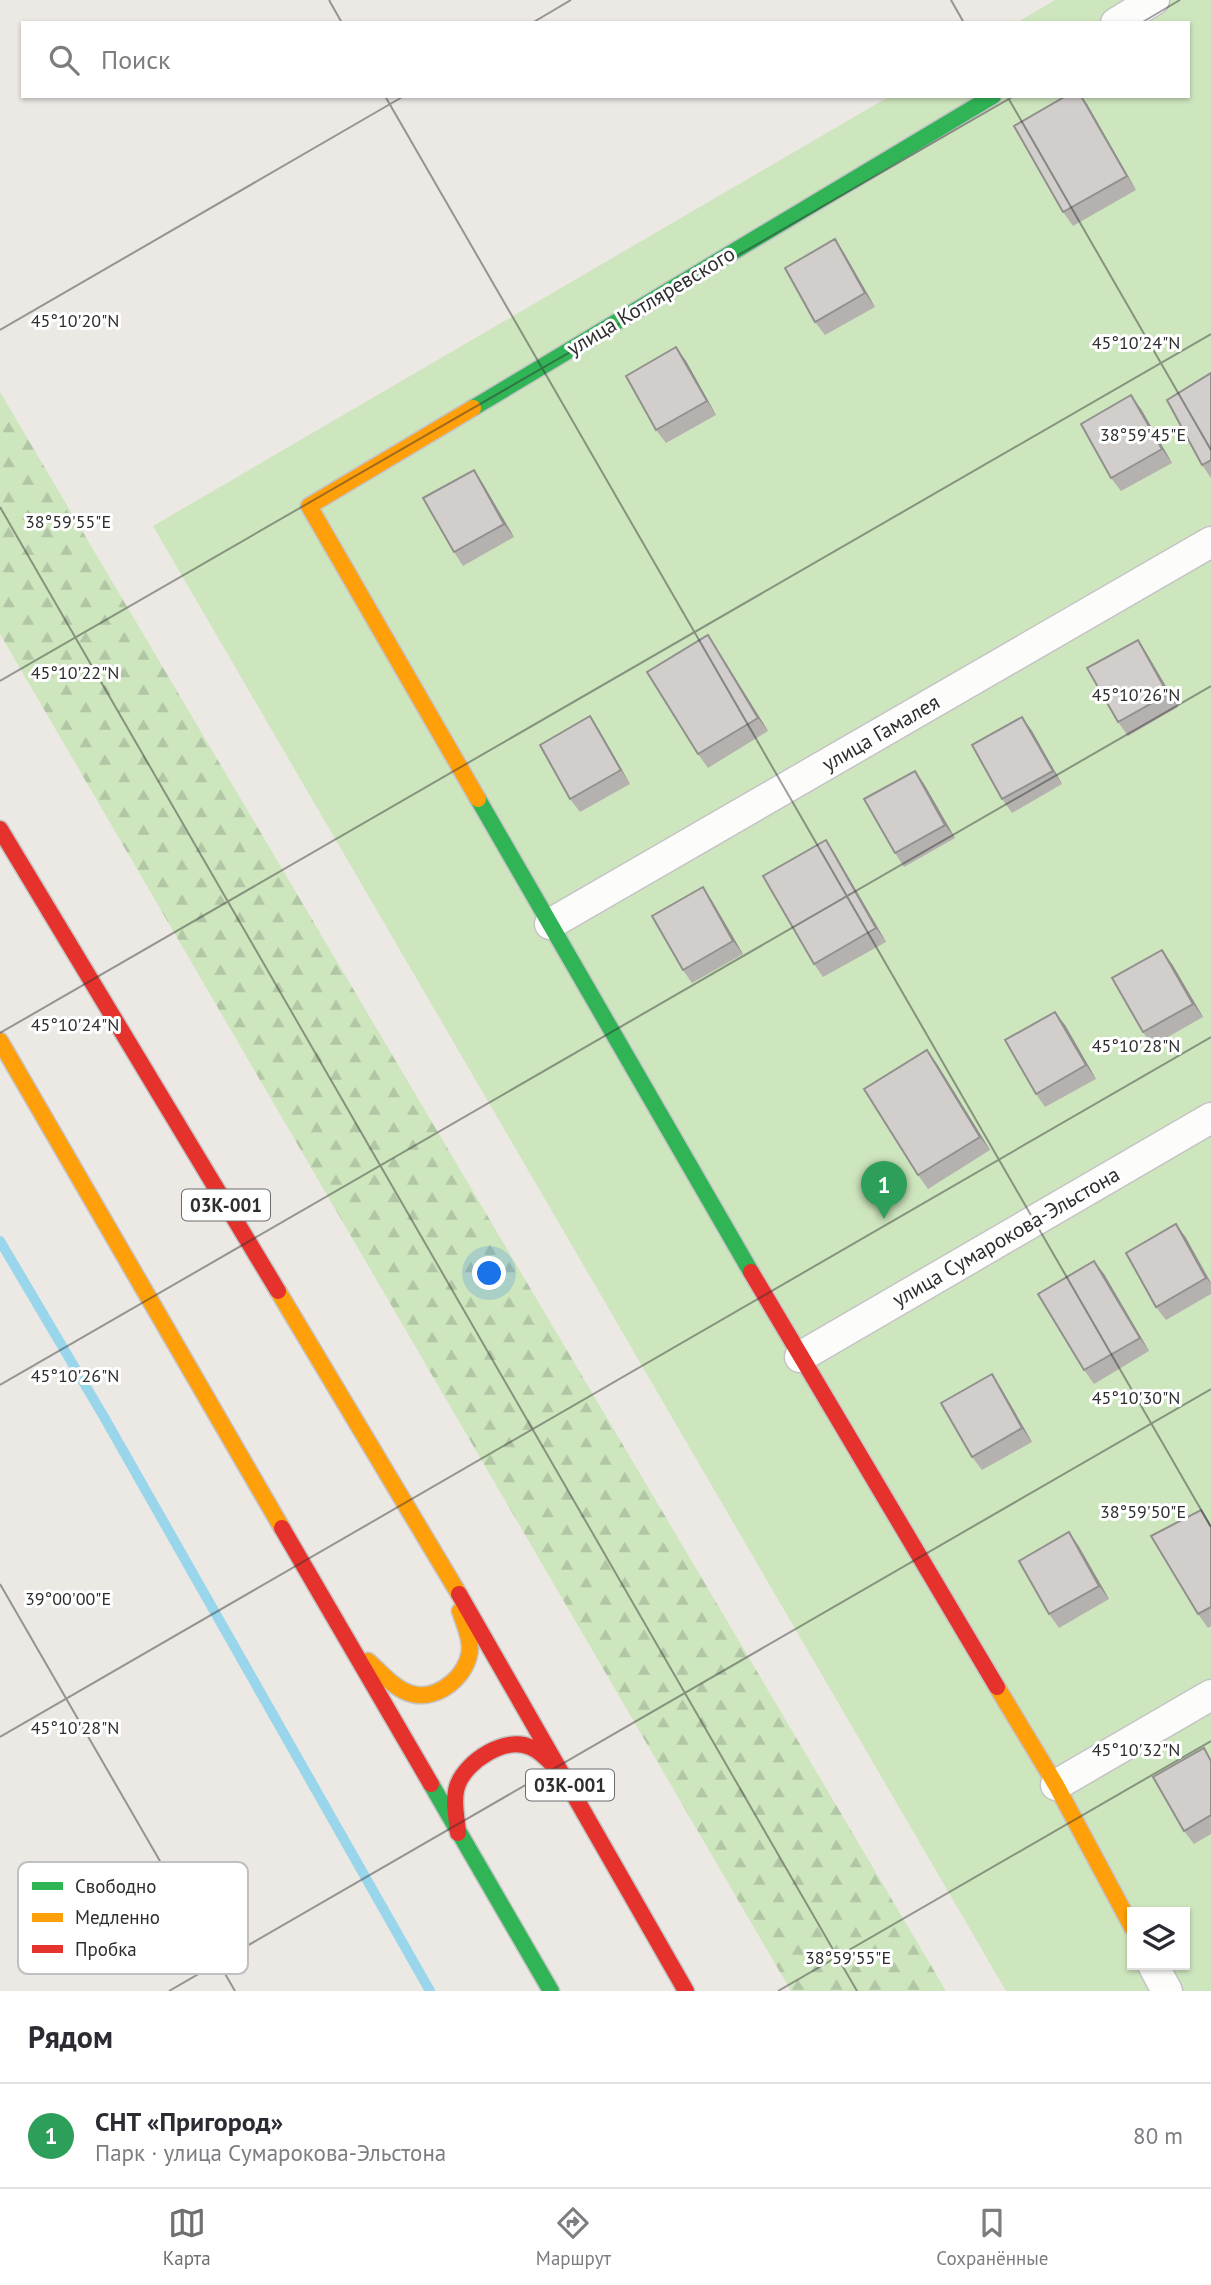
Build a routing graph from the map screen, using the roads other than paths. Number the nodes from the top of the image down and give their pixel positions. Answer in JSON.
{"nodes":[{"id":1,"x":1154,"y":0,"type":"edge"},
{"id":2,"x":1119,"y":21,"type":"edge"},
{"id":3,"x":990,"y":98,"type":"edge"},
{"id":4,"x":1211,"y":542,"type":"edge"},
{"id":5,"x":0,"y":829,"type":"edge"},
{"id":6,"x":550,"y":924,"type":"junction"},
{"id":7,"x":0,"y":1041,"type":"edge"},
{"id":8,"x":1211,"y":1118,"type":"edge"},
{"id":9,"x":800,"y":1357,"type":"junction"},
{"id":10,"x":451,"y":1580,"type":"junction"},
{"id":11,"x":349,"y":1643,"type":"junction"},
{"id":12,"x":1211,"y":1695,"type":"edge"},
{"id":13,"x":565,"y":1778,"type":"junction"},
{"id":14,"x":1056,"y":1785,"type":"junction"},
{"id":15,"x":458,"y":1834,"type":"junction"},
{"id":16,"x":1127,"y":1918,"type":"edge"},
{"id":17,"x":1156,"y":1970,"type":"edge"},
{"id":18,"x":551,"y":1991,"type":"edge"},
{"id":19,"x":686,"y":1991,"type":"edge"},
{"id":20,"x":1167,"y":1991,"type":"edge"}],
"edges":[{"from":1,"to":2,"type":"street"},
{"from":3,"to":6,"type":"main road","name":"улица Котляревского"},
{"from":4,"to":6,"type":"street","name":"улица Гамалея"},
{"from":5,"to":10,"type":"main road","number":"03К-001"},
{"from":6,"to":9,"type":"main road"},
{"from":7,"to":11,"type":"main road","number":"03К-001"},
{"from":8,"to":9,"type":"street","name":"улица Сумарокова-Эльстона"},
{"from":9,"to":14,"type":"main road"},
{"from":10,"to":11,"type":"main road","number":"03К-001"},
{"from":10,"to":13,"type":"main road","number":"03К-001"},
{"from":11,"to":15,"type":"main road","number":"03К-001"},
{"from":12,"to":14,"type":"street"},
{"from":13,"to":15,"type":"main road","number":"03К-001"},
{"from":13,"to":19,"type":"main road","number":"03К-001"},
{"from":14,"to":16,"type":"main road"},
{"from":15,"to":18,"type":"main road","number":"03К-001"},
{"from":17,"to":20,"type":"street"}]}
